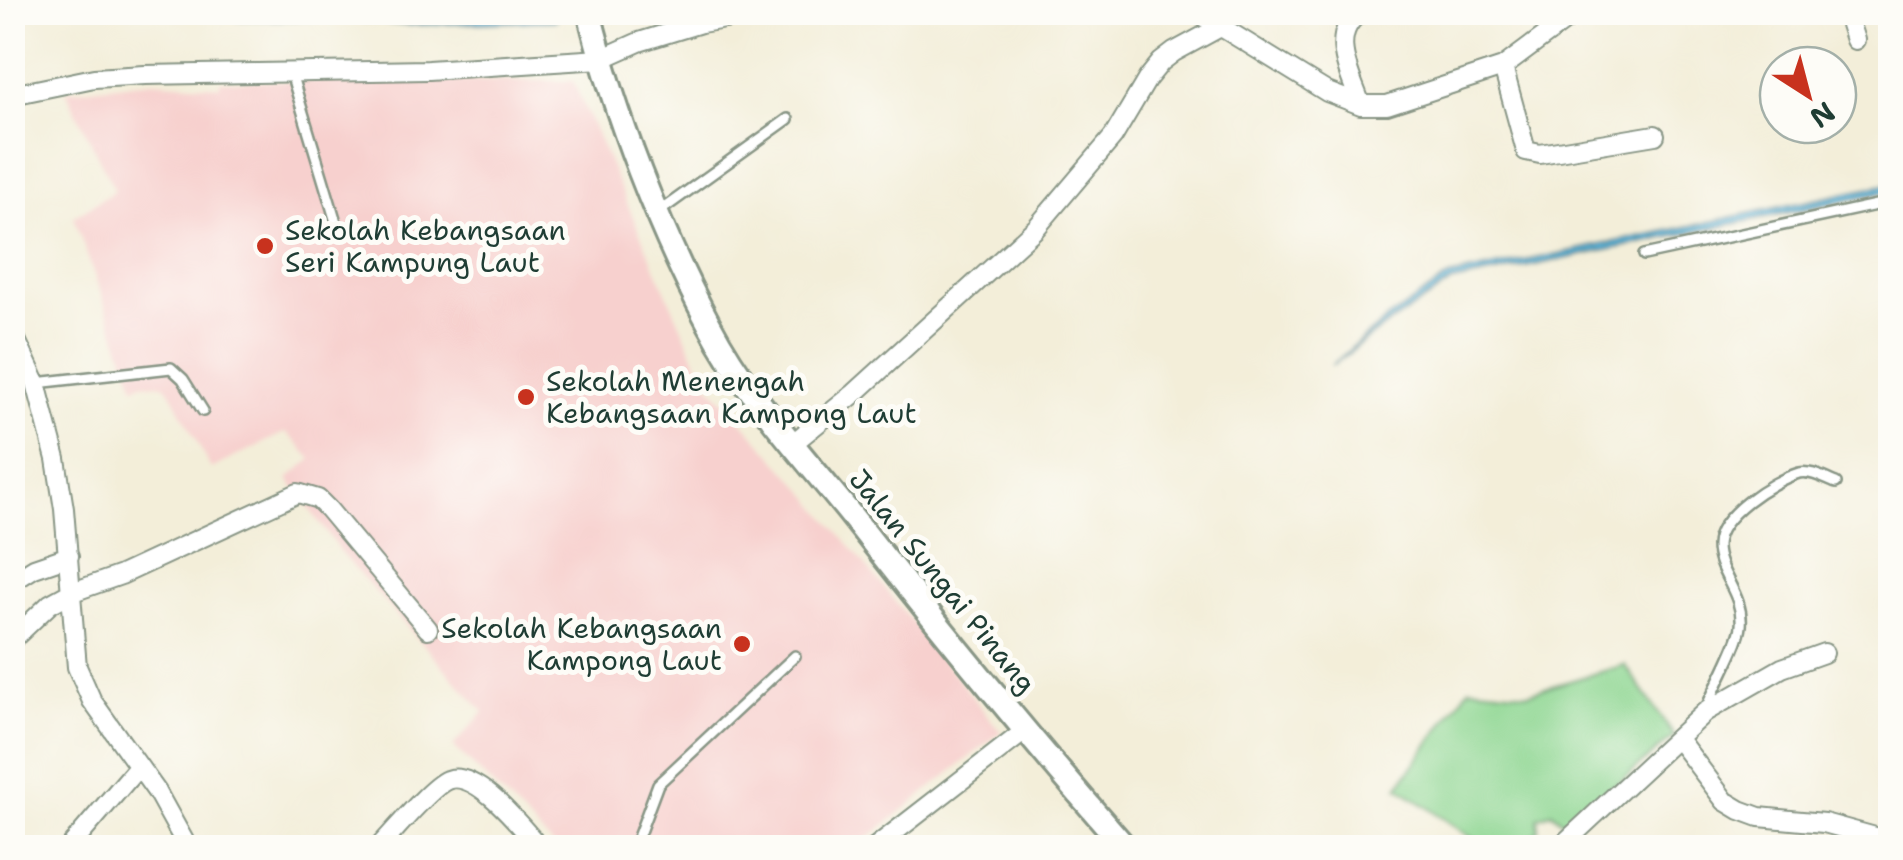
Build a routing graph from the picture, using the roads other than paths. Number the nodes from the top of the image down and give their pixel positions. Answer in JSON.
{"nodes":[{"id":1,"x":768,"y":12,"type":"edge"},
{"id":2,"x":1198,"y":12,"type":"edge"},
{"id":3,"x":1362,"y":12,"type":"edge"},
{"id":4,"x":1577,"y":12,"type":"edge"},
{"id":5,"x":1846,"y":12,"type":"edge"},
{"id":6,"x":591,"y":22,"type":"edge"},
{"id":7,"x":1222,"y":26,"type":"junction"},
{"id":8,"x":1855,"y":40,"type":"dead end"},
{"id":9,"x":602,"y":59,"type":"junction"},
{"id":10,"x":1503,"y":67,"type":"junction"},
{"id":11,"x":291,"y":73,"type":"junction"},
{"id":12,"x":12,"y":95,"type":"edge"},
{"id":13,"x":1360,"y":105,"type":"junction"},
{"id":14,"x":788,"y":119,"type":"dead end"},
{"id":15,"x":1655,"y":135,"type":"dead end"},
{"id":16,"x":1890,"y":202,"type":"edge"},
{"id":17,"x":658,"y":212,"type":"junction"},
{"id":18,"x":336,"y":222,"type":"dead end"},
{"id":19,"x":1644,"y":255,"type":"dead end"},
{"id":20,"x":12,"y":330,"type":"edge"},
{"id":21,"x":36,"y":382,"type":"junction"},
{"id":22,"x":203,"y":411,"type":"dead end"},
{"id":23,"x":792,"y":444,"type":"junction"},
{"id":24,"x":1836,"y":483,"type":"dead end"},
{"id":25,"x":68,"y":556,"type":"junction"},
{"id":26,"x":12,"y":582,"type":"edge"},
{"id":27,"x":70,"y":593,"type":"junction"},
{"id":28,"x":428,"y":629,"type":"dead end"},
{"id":29,"x":12,"y":640,"type":"edge"},
{"id":30,"x":1824,"y":654,"type":"dead end"},
{"id":31,"x":796,"y":656,"type":"dead end"},
{"id":32,"x":1704,"y":712,"type":"junction"},
{"id":33,"x":1026,"y":730,"type":"junction"},
{"id":34,"x":1678,"y":739,"type":"junction"},
{"id":35,"x":138,"y":767,"type":"junction"},
{"id":36,"x":1890,"y":840,"type":"edge"},
{"id":37,"x":69,"y":848,"type":"edge"},
{"id":38,"x":188,"y":848,"type":"edge"},
{"id":39,"x":378,"y":848,"type":"edge"},
{"id":40,"x":540,"y":848,"type":"edge"},
{"id":41,"x":634,"y":848,"type":"edge"},
{"id":42,"x":874,"y":848,"type":"edge"},
{"id":43,"x":1126,"y":848,"type":"edge"},
{"id":44,"x":1559,"y":848,"type":"edge"}],
"edges":[{"from":1,"to":9,"type":"street"},
{"from":2,"to":7,"type":"street"},
{"from":3,"to":13,"type":"street"},
{"from":4,"to":10,"type":"street"},
{"from":5,"to":8,"type":"street"},
{"from":6,"to":9,"type":"street","name":"Jalan Sungai Pinang"},
{"from":7,"to":13,"type":"street"},
{"from":7,"to":23,"type":"street"},
{"from":9,"to":11,"type":"street"},
{"from":9,"to":17,"type":"street","name":"Jalan Sungai Pinang"},
{"from":10,"to":13,"type":"street"},
{"from":10,"to":15,"type":"street"},
{"from":11,"to":12,"type":"street"},
{"from":11,"to":18,"type":"lane"},
{"from":14,"to":17,"type":"lane"},
{"from":16,"to":19,"type":"lane"},
{"from":17,"to":23,"type":"street","name":"Jalan Sungai Pinang"},
{"from":20,"to":21,"type":"street"},
{"from":21,"to":22,"type":"lane"},
{"from":21,"to":25,"type":"street"},
{"from":23,"to":33,"type":"street","name":"Jalan Sungai Pinang"},
{"from":24,"to":32,"type":"lane"},
{"from":25,"to":26,"type":"street"},
{"from":25,"to":27,"type":"street"},
{"from":27,"to":28,"type":"street"},
{"from":27,"to":29,"type":"street"},
{"from":27,"to":35,"type":"street"},
{"from":30,"to":32,"type":"street"},
{"from":31,"to":41,"type":"lane"},
{"from":32,"to":34,"type":"street"},
{"from":33,"to":42,"type":"street"},
{"from":33,"to":43,"type":"street","name":"Jalan Sungai Pinang"},
{"from":34,"to":36,"type":"street"},
{"from":34,"to":44,"type":"street"},
{"from":35,"to":37,"type":"street"},
{"from":35,"to":38,"type":"street"},
{"from":39,"to":40,"type":"street"}]}
